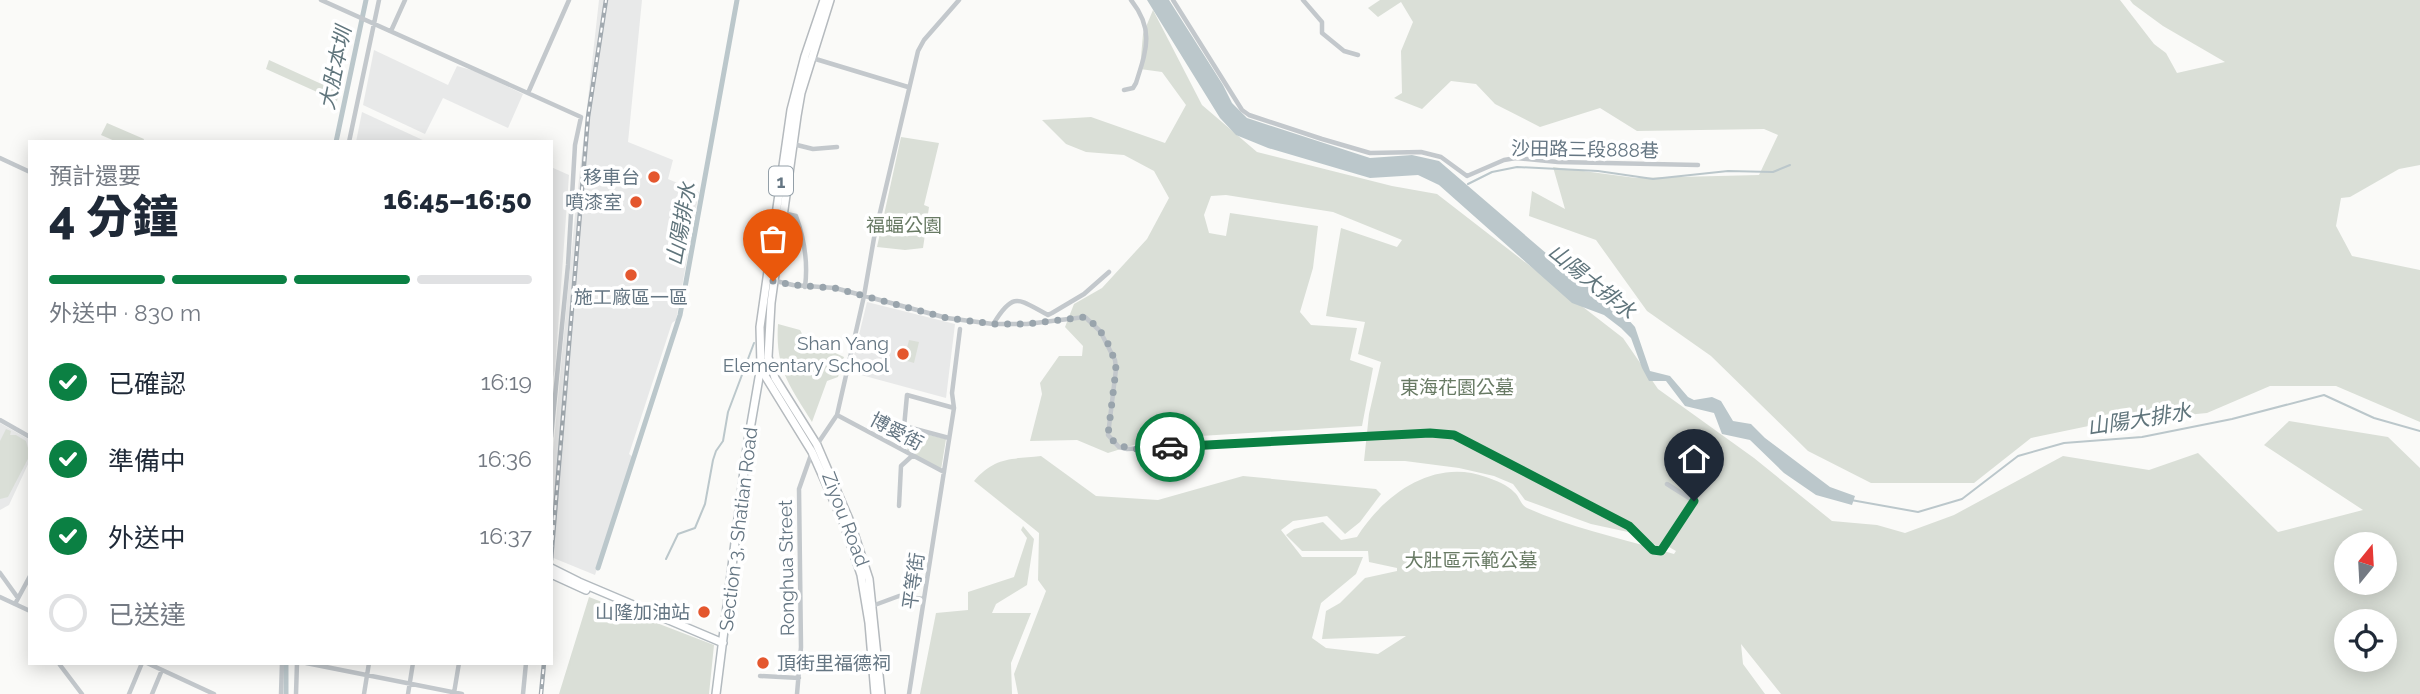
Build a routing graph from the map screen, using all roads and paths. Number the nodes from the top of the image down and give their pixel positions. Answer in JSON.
{"nodes":[{"id":1,"x":321,"y":0,"type":"edge"},
{"id":2,"x":379,"y":0,"type":"edge"},
{"id":3,"x":405,"y":0,"type":"edge"},
{"id":4,"x":569,"y":0,"type":"edge"},
{"id":5,"x":824,"y":0,"type":"edge"},
{"id":6,"x":830,"y":0,"type":"edge"},
{"id":7,"x":960,"y":0,"type":"edge"},
{"id":8,"x":1132,"y":0,"type":"edge"},
{"id":9,"x":1173,"y":0,"type":"edge"},
{"id":10,"x":1303,"y":0,"type":"edge"},
{"id":11,"x":374,"y":24,"type":"junction"},
{"id":12,"x":391,"y":31,"type":"junction"},
{"id":13,"x":1358,"y":55,"type":"dead end"},
{"id":14,"x":808,"y":57,"type":"junction"},
{"id":15,"x":908,"y":87,"type":"junction"},
{"id":16,"x":1124,"y":90,"type":"dead end"},
{"id":17,"x":528,"y":93,"type":"junction"},
{"id":18,"x":349,"y":140,"type":"edge"},
{"id":19,"x":793,"y":144,"type":"junction"},
{"id":20,"x":837,"y":147,"type":"dead end"},
{"id":21,"x":0,"y":158,"type":"edge"},
{"id":22,"x":1698,"y":165,"type":"dead end"},
{"id":23,"x":28,"y":171,"type":"edge"},
{"id":24,"x":785,"y":178,"type":"junction"},
{"id":25,"x":783,"y":213,"type":"junction"},
{"id":26,"x":1109,"y":272,"type":"dead end"},
{"id":27,"x":770,"y":280,"type":"junction"},
{"id":28,"x":805,"y":287,"type":"junction"},
{"id":29,"x":864,"y":296,"type":"junction"},
{"id":30,"x":993,"y":324,"type":"junction"},
{"id":31,"x":960,"y":329,"type":"dead end"},
{"id":32,"x":768,"y":358,"type":"junction"},
{"id":33,"x":761,"y":365,"type":"junction"},
{"id":34,"x":954,"y":408,"type":"junction"},
{"id":35,"x":838,"y":415,"type":"junction"},
{"id":36,"x":553,"y":417,"type":"edge"},
{"id":37,"x":0,"y":420,"type":"edge"},
{"id":38,"x":904,"y":426,"type":"junction"},
{"id":39,"x":28,"y":436,"type":"edge"},
{"id":40,"x":949,"y":438,"type":"junction"},
{"id":41,"x":817,"y":445,"type":"junction"},
{"id":42,"x":902,"y":449,"type":"junction"},
{"id":43,"x":812,"y":452,"type":"junction"},
{"id":44,"x":913,"y":455,"type":"junction"},
{"id":45,"x":944,"y":472,"type":"junction"},
{"id":46,"x":1667,"y":484,"type":"dead end"},
{"id":47,"x":899,"y":506,"type":"dead end"},
{"id":48,"x":851,"y":534,"type":"junction"},
{"id":49,"x":553,"y":569,"type":"edge"},
{"id":50,"x":0,"y":573,"type":"edge"},
{"id":51,"x":553,"y":575,"type":"edge"},
{"id":52,"x":28,"y":580,"type":"edge"},
{"id":53,"x":0,"y":597,"type":"edge"},
{"id":54,"x":924,"y":599,"type":"junction"},
{"id":55,"x":17,"y":601,"type":"junction"},
{"id":56,"x":872,"y":606,"type":"junction"},
{"id":57,"x":28,"y":609,"type":"edge"},
{"id":58,"x":705,"y":638,"type":"junction"},
{"id":59,"x":723,"y":643,"type":"junction"},
{"id":60,"x":60,"y":665,"type":"dead end"},
{"id":61,"x":144,"y":665,"type":"edge"},
{"id":62,"x":150,"y":665,"type":"edge"},
{"id":63,"x":282,"y":665,"type":"edge"},
{"id":64,"x":297,"y":665,"type":"edge"},
{"id":65,"x":315,"y":665,"type":"edge"},
{"id":66,"x":369,"y":665,"type":"edge"},
{"id":67,"x":413,"y":665,"type":"edge"},
{"id":68,"x":458,"y":665,"type":"edge"},
{"id":69,"x":523,"y":665,"type":"edge"},
{"id":70,"x":162,"y":670,"type":"junction"},
{"id":71,"x":367,"y":676,"type":"junction"},
{"id":72,"x":760,"y":676,"type":"dead end"},
{"id":73,"x":799,"y":678,"type":"junction"},
{"id":74,"x":410,"y":684,"type":"junction"},
{"id":75,"x":454,"y":693,"type":"edge"},
{"id":76,"x":82,"y":694,"type":"edge"},
{"id":77,"x":129,"y":694,"type":"edge"},
{"id":78,"x":152,"y":694,"type":"edge"},
{"id":79,"x":214,"y":694,"type":"edge"},
{"id":80,"x":281,"y":694,"type":"edge"},
{"id":81,"x":296,"y":694,"type":"edge"},
{"id":82,"x":364,"y":694,"type":"edge"},
{"id":83,"x":408,"y":694,"type":"edge"},
{"id":84,"x":463,"y":694,"type":"edge"},
{"id":85,"x":523,"y":694,"type":"edge"},
{"id":86,"x":716,"y":694,"type":"edge"},
{"id":87,"x":797,"y":694,"type":"edge"},
{"id":88,"x":875,"y":694,"type":"edge"},
{"id":89,"x":881,"y":694,"type":"edge"},
{"id":90,"x":909,"y":694,"type":"edge"}],
"edges":[{"from":1,"to":11,"type":"street"},
{"from":2,"to":11,"type":"street"},
{"from":3,"to":12,"type":"street"},
{"from":4,"to":17,"type":"street"},
{"from":5,"to":14,"type":"main road","name":"Section 3, Shatian Road","number":"1"},
{"from":6,"to":14,"type":"main road","name":"Section 3, Shatian Road","number":"1"},
{"from":7,"to":15,"type":"street"},
{"from":8,"to":16,"type":"street"},
{"from":9,"to":22,"type":"street","name":"沙田路三段888巷"},
{"from":10,"to":13,"type":"street"},
{"from":11,"to":12,"type":"street"},
{"from":11,"to":18,"type":"street"},
{"from":12,"to":17,"type":"street"},
{"from":14,"to":15,"type":"street"},
{"from":14,"to":19,"type":"main road","name":"Section 3, Shatian Road","number":"1"},
{"from":14,"to":24,"type":"main road","name":"Section 3, Shatian Road","number":"1"},
{"from":15,"to":29,"type":"street"},
{"from":17,"to":36,"type":"street"},
{"from":19,"to":20,"type":"street"},
{"from":19,"to":24,"type":"main road","name":"Section 3, Shatian Road","number":"1"},
{"from":21,"to":23,"type":"street"},
{"from":24,"to":25,"type":"main road","name":"Section 3, Shatian Road","number":"1"},
{"from":24,"to":27,"type":"main road","name":"Section 3, Shatian Road","number":"1"},
{"from":25,"to":27,"type":"main road","name":"Section 3, Shatian Road","number":"1"},
{"from":25,"to":28,"type":"street"},
{"from":26,"to":30,"type":"street"},
{"from":27,"to":28,"type":"street"},
{"from":27,"to":32,"type":"main road","name":"Section 3, Shatian Road","number":"1"},
{"from":27,"to":33,"type":"main road","name":"Section 3, Shatian Road","number":"1"},
{"from":28,"to":29,"type":"street"},
{"from":29,"to":30,"type":"street"},
{"from":29,"to":35,"type":"street"},
{"from":30,"to":46,"type":"street"},
{"from":31,"to":34,"type":"street","name":"平等街"},
{"from":32,"to":33,"type":"main road"},
{"from":32,"to":41,"type":"main road","name":"Ziyou Road","number":"1"},
{"from":33,"to":43,"type":"main road","name":"Ziyou Road","number":"1"},
{"from":33,"to":59,"type":"main road","name":"Section 3, Shatian Road"},
{"from":34,"to":38,"type":"street"},
{"from":34,"to":40,"type":"street","name":"平等街"},
{"from":35,"to":41,"type":"street","name":"Ronghua Street"},
{"from":35,"to":42,"type":"street","name":"博愛街"},
{"from":37,"to":39,"type":"street"},
{"from":38,"to":40,"type":"street"},
{"from":38,"to":42,"type":"street"},
{"from":40,"to":45,"type":"street","name":"平等街"},
{"from":41,"to":43,"type":"street","name":"Ronghua Street"},
{"from":41,"to":48,"type":"main road","name":"Ziyou Road","number":"1"},
{"from":42,"to":44,"type":"street","name":"博愛街"},
{"from":43,"to":48,"type":"main road","name":"Ziyou Road","number":"1"},
{"from":43,"to":73,"type":"street","name":"Ronghua Street"},
{"from":44,"to":45,"type":"street","name":"博愛街"},
{"from":44,"to":47,"type":"street"},
{"from":45,"to":54,"type":"street","name":"平等街"},
{"from":48,"to":56,"type":"main road","name":"Ziyou Road","number":"1"},
{"from":48,"to":88,"type":"main road","name":"Ziyou Road","number":"1"},
{"from":49,"to":58,"type":"main road"},
{"from":50,"to":55,"type":"street"},
{"from":51,"to":58,"type":"main road"},
{"from":52,"to":55,"type":"street"},
{"from":53,"to":55,"type":"street"},
{"from":54,"to":56,"type":"street"},
{"from":54,"to":90,"type":"street","name":"平等街"},
{"from":55,"to":57,"type":"street"},
{"from":56,"to":89,"type":"main road","name":"Ziyou Road","number":"1"},
{"from":58,"to":59,"type":"main road"},
{"from":59,"to":86,"type":"main road","name":"Section 3, Shatian Road"},
{"from":60,"to":76,"type":"street"},
{"from":61,"to":77,"type":"street"},
{"from":62,"to":70,"type":"street"},
{"from":63,"to":80,"type":"street"},
{"from":64,"to":81,"type":"street"},
{"from":65,"to":71,"type":"street"},
{"from":66,"to":71,"type":"street"},
{"from":67,"to":74,"type":"street"},
{"from":68,"to":75,"type":"street"},
{"from":69,"to":85,"type":"street"},
{"from":70,"to":78,"type":"street"},
{"from":70,"to":79,"type":"street"},
{"from":71,"to":74,"type":"street"},
{"from":71,"to":82,"type":"street"},
{"from":72,"to":73,"type":"street"},
{"from":73,"to":87,"type":"street","name":"Ronghua Street"},
{"from":74,"to":75,"type":"street"},
{"from":74,"to":83,"type":"street"},
{"from":75,"to":84,"type":"street"}]}
